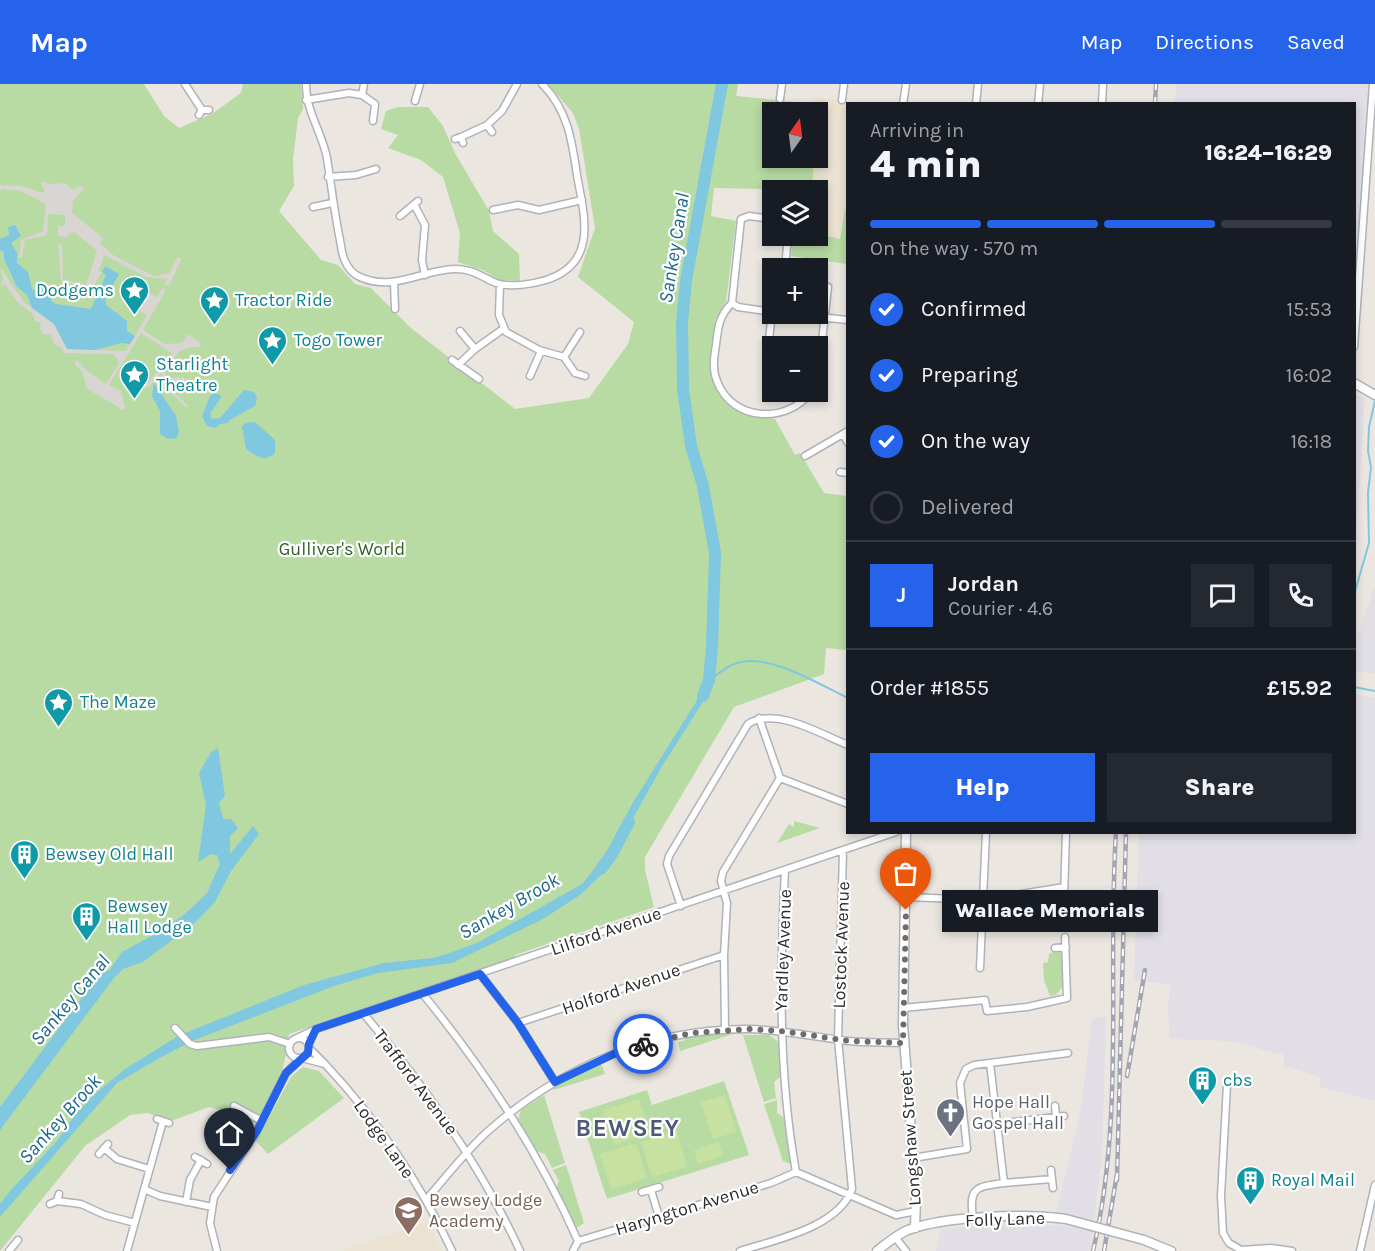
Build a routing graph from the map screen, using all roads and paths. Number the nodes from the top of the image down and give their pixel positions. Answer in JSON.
{"nodes":[{"id":1,"x":185,"y":84,"type":"edge"},
{"id":2,"x":306,"y":84,"type":"edge"},
{"id":3,"x":364,"y":84,"type":"edge"},
{"id":4,"x":420,"y":84,"type":"edge"},
{"id":5,"x":517,"y":84,"type":"edge"},
{"id":6,"x":542,"y":84,"type":"edge"},
{"id":7,"x":782,"y":84,"type":"edge"},
{"id":8,"x":844,"y":84,"type":"edge"},
{"id":9,"x":906,"y":84,"type":"edge"},
{"id":10,"x":978,"y":84,"type":"edge"},
{"id":11,"x":1040,"y":84,"type":"edge"},
{"id":12,"x":1103,"y":84,"type":"edge"},
{"id":13,"x":1373,"y":84,"type":"edge"},
{"id":14,"x":362,"y":95,"type":"junction"},
{"id":15,"x":780,"y":99,"type":"dead end"},
{"id":16,"x":842,"y":99,"type":"dead end"},
{"id":17,"x":306,"y":100,"type":"junction"},
{"id":18,"x":415,"y":101,"type":"dead end"},
{"id":19,"x":903,"y":102,"type":"edge"},
{"id":20,"x":975,"y":102,"type":"edge"},
{"id":21,"x":1038,"y":102,"type":"edge"},
{"id":22,"x":1102,"y":102,"type":"edge"},
{"id":23,"x":203,"y":112,"type":"dead end"},
{"id":24,"x":374,"y":123,"type":"dead end"},
{"id":25,"x":487,"y":125,"type":"junction"},
{"id":26,"x":492,"y":132,"type":"dead end"},
{"id":27,"x":459,"y":140,"type":"dead end"},
{"id":28,"x":377,"y":168,"type":"dead end"},
{"id":29,"x":328,"y":177,"type":"junction"},
{"id":30,"x":501,"y":197,"type":"dead end"},
{"id":31,"x":582,"y":200,"type":"junction"},
{"id":32,"x":332,"y":203,"type":"junction"},
{"id":33,"x":312,"y":207,"type":"dead end"},
{"id":34,"x":503,"y":207,"type":"junction"},
{"id":35,"x":493,"y":210,"type":"dead end"},
{"id":36,"x":400,"y":216,"type":"dead end"},
{"id":37,"x":762,"y":218,"type":"edge"},
{"id":38,"x":424,"y":275,"type":"junction"},
{"id":39,"x":394,"y":282,"type":"junction"},
{"id":40,"x":500,"y":284,"type":"junction"},
{"id":41,"x":732,"y":303,"type":"junction"},
{"id":42,"x":395,"y":309,"type":"dead end"},
{"id":43,"x":762,"y":311,"type":"edge"},
{"id":44,"x":828,"y":318,"type":"edge"},
{"id":45,"x":846,"y":320,"type":"edge"},
{"id":46,"x":1356,"y":320,"type":"edge"},
{"id":47,"x":503,"y":329,"type":"junction"},
{"id":48,"x":460,"y":331,"type":"dead end"},
{"id":49,"x":580,"y":332,"type":"dead end"},
{"id":50,"x":475,"y":349,"type":"junction"},
{"id":51,"x":541,"y":351,"type":"junction"},
{"id":52,"x":564,"y":357,"type":"junction"},
{"id":53,"x":452,"y":360,"type":"dead end"},
{"id":54,"x":458,"y":365,"type":"junction"},
{"id":55,"x":530,"y":376,"type":"dead end"},
{"id":56,"x":585,"y":376,"type":"dead end"},
{"id":57,"x":479,"y":379,"type":"dead end"},
{"id":58,"x":1356,"y":384,"type":"edge"},
{"id":59,"x":1372,"y":393,"type":"edge"},
{"id":60,"x":799,"y":402,"type":"edge"},
{"id":61,"x":845,"y":433,"type":"edge"},
{"id":62,"x":805,"y":456,"type":"dead end"},
{"id":63,"x":840,"y":472,"type":"dead end"},
{"id":64,"x":846,"y":473,"type":"edge"},
{"id":65,"x":759,"y":718,"type":"junction"},
{"id":66,"x":846,"y":745,"type":"edge"},
{"id":67,"x":780,"y":778,"type":"junction"},
{"id":68,"x":846,"y":803,"type":"edge"},
{"id":69,"x":890,"y":834,"type":"edge"},
{"id":70,"x":906,"y":834,"type":"edge"},
{"id":71,"x":986,"y":834,"type":"edge"},
{"id":72,"x":1066,"y":834,"type":"edge"},
{"id":73,"x":843,"y":851,"type":"junction"},
{"id":74,"x":785,"y":870,"type":"junction"},
{"id":75,"x":1064,"y":886,"type":"junction"},
{"id":76,"x":724,"y":892,"type":"junction"},
{"id":77,"x":906,"y":897,"type":"junction"},
{"id":78,"x":1064,"y":897,"type":"dead end"},
{"id":79,"x":983,"y":900,"type":"junction"},
{"id":80,"x":681,"y":906,"type":"junction"},
{"id":81,"x":1065,"y":937,"type":"dead end"},
{"id":82,"x":1066,"y":947,"type":"junction"},
{"id":83,"x":1055,"y":948,"type":"dead end"},
{"id":84,"x":724,"y":955,"type":"junction"},
{"id":85,"x":980,"y":968,"type":"dead end"},
{"id":86,"x":480,"y":974,"type":"junction"},
{"id":87,"x":422,"y":993,"type":"junction"},
{"id":88,"x":903,"y":1008,"type":"junction"},
{"id":89,"x":363,"y":1013,"type":"junction"},
{"id":90,"x":518,"y":1023,"type":"junction"},
{"id":91,"x":175,"y":1028,"type":"dead end"},
{"id":92,"x":316,"y":1029,"type":"junction"},
{"id":93,"x":725,"y":1030,"type":"junction"},
{"id":94,"x":781,"y":1031,"type":"junction"},
{"id":95,"x":297,"y":1038,"type":"junction"},
{"id":96,"x":838,"y":1039,"type":"junction"},
{"id":97,"x":903,"y":1043,"type":"junction"},
{"id":98,"x":290,"y":1044,"type":"junction"},
{"id":99,"x":309,"y":1046,"type":"junction"},
{"id":100,"x":290,"y":1053,"type":"junction"},
{"id":101,"x":1068,"y":1053,"type":"dead end"},
{"id":102,"x":301,"y":1058,"type":"junction"},
{"id":103,"x":990,"y":1063,"type":"junction"},
{"id":104,"x":325,"y":1064,"type":"junction"},
{"id":105,"x":286,"y":1073,"type":"junction"},
{"id":106,"x":555,"y":1082,"type":"junction"},
{"id":107,"x":1227,"y":1085,"type":"dead end"},
{"id":108,"x":1055,"y":1106,"type":"dead end"},
{"id":109,"x":511,"y":1112,"type":"junction"},
{"id":110,"x":1064,"y":1116,"type":"dead end"},
{"id":111,"x":1056,"y":1117,"type":"junction"},
{"id":112,"x":234,"y":1119,"type":"dead end"},
{"id":113,"x":163,"y":1121,"type":"dead end"},
{"id":114,"x":262,"y":1121,"type":"junction"},
{"id":115,"x":997,"y":1124,"type":"junction"},
{"id":116,"x":104,"y":1148,"type":"dead end"},
{"id":117,"x":467,"y":1152,"type":"junction"},
{"id":118,"x":913,"y":1158,"type":"junction"},
{"id":119,"x":201,"y":1160,"type":"dead end"},
{"id":120,"x":149,"y":1169,"type":"junction"},
{"id":121,"x":1051,"y":1170,"type":"dead end"},
{"id":122,"x":796,"y":1172,"type":"junction"},
{"id":123,"x":1052,"y":1179,"type":"junction"},
{"id":124,"x":1004,"y":1184,"type":"junction"},
{"id":125,"x":1375,"y":1185,"type":"edge"},
{"id":126,"x":659,"y":1187,"type":"dead end"},
{"id":127,"x":1053,"y":1188,"type":"dead end"},
{"id":128,"x":144,"y":1189,"type":"junction"},
{"id":129,"x":651,"y":1190,"type":"junction"},
{"id":130,"x":642,"y":1192,"type":"dead end"},
{"id":131,"x":849,"y":1196,"type":"junction"},
{"id":132,"x":426,"y":1200,"type":"junction"},
{"id":133,"x":186,"y":1202,"type":"junction"},
{"id":134,"x":50,"y":1204,"type":"dead end"},
{"id":135,"x":212,"y":1207,"type":"junction"},
{"id":136,"x":911,"y":1212,"type":"dead end"},
{"id":137,"x":659,"y":1217,"type":"junction"},
{"id":138,"x":973,"y":1220,"type":"junction"},
{"id":139,"x":135,"y":1223,"type":"junction"},
{"id":140,"x":915,"y":1228,"type":"junction"},
{"id":141,"x":895,"y":1237,"type":"junction"},
{"id":142,"x":578,"y":1241,"type":"junction"},
{"id":143,"x":14,"y":1246,"type":"edge"},
{"id":144,"x":1152,"y":1247,"type":"edge"},
{"id":145,"x":129,"y":1250,"type":"edge"},
{"id":146,"x":20,"y":1251,"type":"edge"},
{"id":147,"x":217,"y":1251,"type":"edge"},
{"id":148,"x":452,"y":1251,"type":"edge"},
{"id":149,"x":520,"y":1251,"type":"edge"},
{"id":150,"x":573,"y":1251,"type":"edge"},
{"id":151,"x":740,"y":1251,"type":"edge"},
{"id":152,"x":877,"y":1251,"type":"edge"},
{"id":153,"x":906,"y":1251,"type":"edge"},
{"id":154,"x":1171,"y":1251,"type":"edge"},
{"id":155,"x":1292,"y":1251,"type":"edge"},
{"id":156,"x":1360,"y":1251,"type":"edge"}],
"edges":[{"from":1,"to":23,"type":"street"},
{"from":2,"to":17,"type":"street"},
{"from":3,"to":14,"type":"street"},
{"from":4,"to":18,"type":"street"},
{"from":5,"to":25,"type":"street"},
{"from":6,"to":31,"type":"street"},
{"from":7,"to":15,"type":"street"},
{"from":8,"to":16,"type":"street"},
{"from":9,"to":19,"type":"street"},
{"from":10,"to":20,"type":"street"},
{"from":11,"to":21,"type":"street"},
{"from":12,"to":22,"type":"street"},
{"from":13,"to":46,"type":"street"},
{"from":14,"to":17,"type":"street"},
{"from":14,"to":24,"type":"street"},
{"from":17,"to":29,"type":"street"},
{"from":25,"to":26,"type":"street"},
{"from":25,"to":27,"type":"street"},
{"from":28,"to":29,"type":"street"},
{"from":29,"to":32,"type":"street"},
{"from":30,"to":34,"type":"street"},
{"from":31,"to":34,"type":"street"},
{"from":31,"to":40,"type":"street"},
{"from":32,"to":33,"type":"street"},
{"from":32,"to":39,"type":"street"},
{"from":34,"to":35,"type":"street"},
{"from":36,"to":38,"type":"street"},
{"from":37,"to":41,"type":"street"},
{"from":38,"to":39,"type":"street"},
{"from":38,"to":40,"type":"street"},
{"from":39,"to":42,"type":"street"},
{"from":40,"to":47,"type":"street"},
{"from":41,"to":43,"type":"street"},
{"from":41,"to":60,"type":"street"},
{"from":44,"to":45,"type":"street"},
{"from":47,"to":50,"type":"street"},
{"from":47,"to":51,"type":"street"},
{"from":48,"to":50,"type":"street"},
{"from":49,"to":52,"type":"street"},
{"from":50,"to":54,"type":"street"},
{"from":51,"to":52,"type":"street"},
{"from":51,"to":55,"type":"street"},
{"from":52,"to":56,"type":"street"},
{"from":53,"to":54,"type":"street"},
{"from":54,"to":57,"type":"street"},
{"from":58,"to":59,"type":"street"},
{"from":61,"to":62,"type":"street"},
{"from":63,"to":64,"type":"street"},
{"from":65,"to":66,"type":"street"},
{"from":65,"to":67,"type":"street"},
{"from":65,"to":80,"type":"street"},
{"from":67,"to":68,"type":"street"},
{"from":67,"to":76,"type":"street"},
{"from":69,"to":73,"type":"street","name":"Lilford Avenue"},
{"from":70,"to":77,"type":"street","name":"Longshaw Street"},
{"from":71,"to":79,"type":"street"},
{"from":72,"to":75,"type":"street"},
{"from":73,"to":74,"type":"street","name":"Lilford Avenue"},
{"from":73,"to":96,"type":"street","name":"Lostock Avenue"},
{"from":74,"to":76,"type":"street","name":"Lilford Avenue"},
{"from":74,"to":94,"type":"street","name":"Yardley Avenue"},
{"from":75,"to":78,"type":"street"},
{"from":75,"to":79,"type":"street"},
{"from":76,"to":80,"type":"street","name":"Lilford Avenue"},
{"from":76,"to":84,"type":"street"},
{"from":77,"to":79,"type":"street"},
{"from":77,"to":88,"type":"street","name":"Longshaw Street"},
{"from":79,"to":85,"type":"street"},
{"from":80,"to":86,"type":"street","name":"Lilford Avenue"},
{"from":81,"to":82,"type":"street"},
{"from":82,"to":83,"type":"street"},
{"from":82,"to":88,"type":"street"},
{"from":84,"to":90,"type":"street","name":"Holford Avenue"},
{"from":84,"to":93,"type":"street"},
{"from":86,"to":87,"type":"street","name":"Lilford Avenue"},
{"from":86,"to":90,"type":"street"},
{"from":87,"to":89,"type":"street","name":"Lilford Avenue"},
{"from":87,"to":109,"type":"street"},
{"from":88,"to":97,"type":"street","name":"Longshaw Street"},
{"from":89,"to":92,"type":"street","name":"Lilford Avenue"},
{"from":89,"to":117,"type":"street","name":"Trafford Avenue"},
{"from":90,"to":106,"type":"street"},
{"from":91,"to":98,"type":"street"},
{"from":92,"to":95,"type":"street","name":"Lilford Avenue"},
{"from":92,"to":99,"type":"street"},
{"from":93,"to":94,"type":"street"},
{"from":93,"to":106,"type":"street"},
{"from":94,"to":96,"type":"street"},
{"from":94,"to":122,"type":"street","name":"Yardley Avenue"},
{"from":95,"to":98,"type":"street"},
{"from":95,"to":99,"type":"street"},
{"from":96,"to":97,"type":"street"},
{"from":96,"to":131,"type":"street","name":"Lostock Avenue"},
{"from":97,"to":118,"type":"street","name":"Longshaw Street"},
{"from":98,"to":100,"type":"street"},
{"from":99,"to":102,"type":"street"},
{"from":99,"to":104,"type":"street","name":"Lodge Lane"},
{"from":100,"to":102,"type":"street"},
{"from":100,"to":105,"type":"street"},
{"from":101,"to":103,"type":"street"},
{"from":102,"to":104,"type":"street"},
{"from":102,"to":105,"type":"street"},
{"from":103,"to":115,"type":"street"},
{"from":103,"to":118,"type":"street"},
{"from":104,"to":132,"type":"street","name":"Lodge Lane"},
{"from":105,"to":114,"type":"street"},
{"from":106,"to":109,"type":"street"},
{"from":107,"to":155,"type":"street"},
{"from":108,"to":111,"type":"street"},
{"from":109,"to":117,"type":"street"},
{"from":109,"to":142,"type":"street"},
{"from":110,"to":111,"type":"street"},
{"from":111,"to":115,"type":"street"},
{"from":112,"to":114,"type":"street"},
{"from":113,"to":120,"type":"street"},
{"from":114,"to":135,"type":"street"},
{"from":115,"to":124,"type":"street"},
{"from":116,"to":120,"type":"street"},
{"from":117,"to":132,"type":"street"},
{"from":117,"to":149,"type":"street","name":"Trafford Avenue"},
{"from":118,"to":140,"type":"street","name":"Longshaw Street"},
{"from":119,"to":133,"type":"street"},
{"from":120,"to":128,"type":"street"},
{"from":121,"to":123,"type":"street"},
{"from":122,"to":131,"type":"street"},
{"from":122,"to":137,"type":"street","name":"Haryngton Avenue"},
{"from":123,"to":124,"type":"street"},
{"from":123,"to":127,"type":"street"},
{"from":124,"to":138,"type":"street"},
{"from":125,"to":156,"type":"street"},
{"from":126,"to":129,"type":"street"},
{"from":128,"to":133,"type":"street"},
{"from":128,"to":139,"type":"street"},
{"from":129,"to":130,"type":"street"},
{"from":129,"to":137,"type":"street"},
{"from":131,"to":136,"type":"street"},
{"from":131,"to":151,"type":"street"},
{"from":132,"to":148,"type":"street","name":"Lodge Lane"},
{"from":133,"to":135,"type":"street"},
{"from":134,"to":139,"type":"street"},
{"from":135,"to":147,"type":"street"},
{"from":137,"to":142,"type":"street","name":"Haryngton Avenue"},
{"from":138,"to":140,"type":"street","name":"Folly Lane"},
{"from":138,"to":144,"type":"street","name":"Folly Lane","bridge":true},
{"from":139,"to":145,"type":"street"},
{"from":140,"to":141,"type":"street","name":"Folly Lane"},
{"from":141,"to":152,"type":"street","name":"Folly Lane"},
{"from":141,"to":153,"type":"street"},
{"from":142,"to":150,"type":"street"},
{"from":143,"to":146,"type":"street"},
{"from":144,"to":154,"type":"street","name":"Folly Lane"}]}
